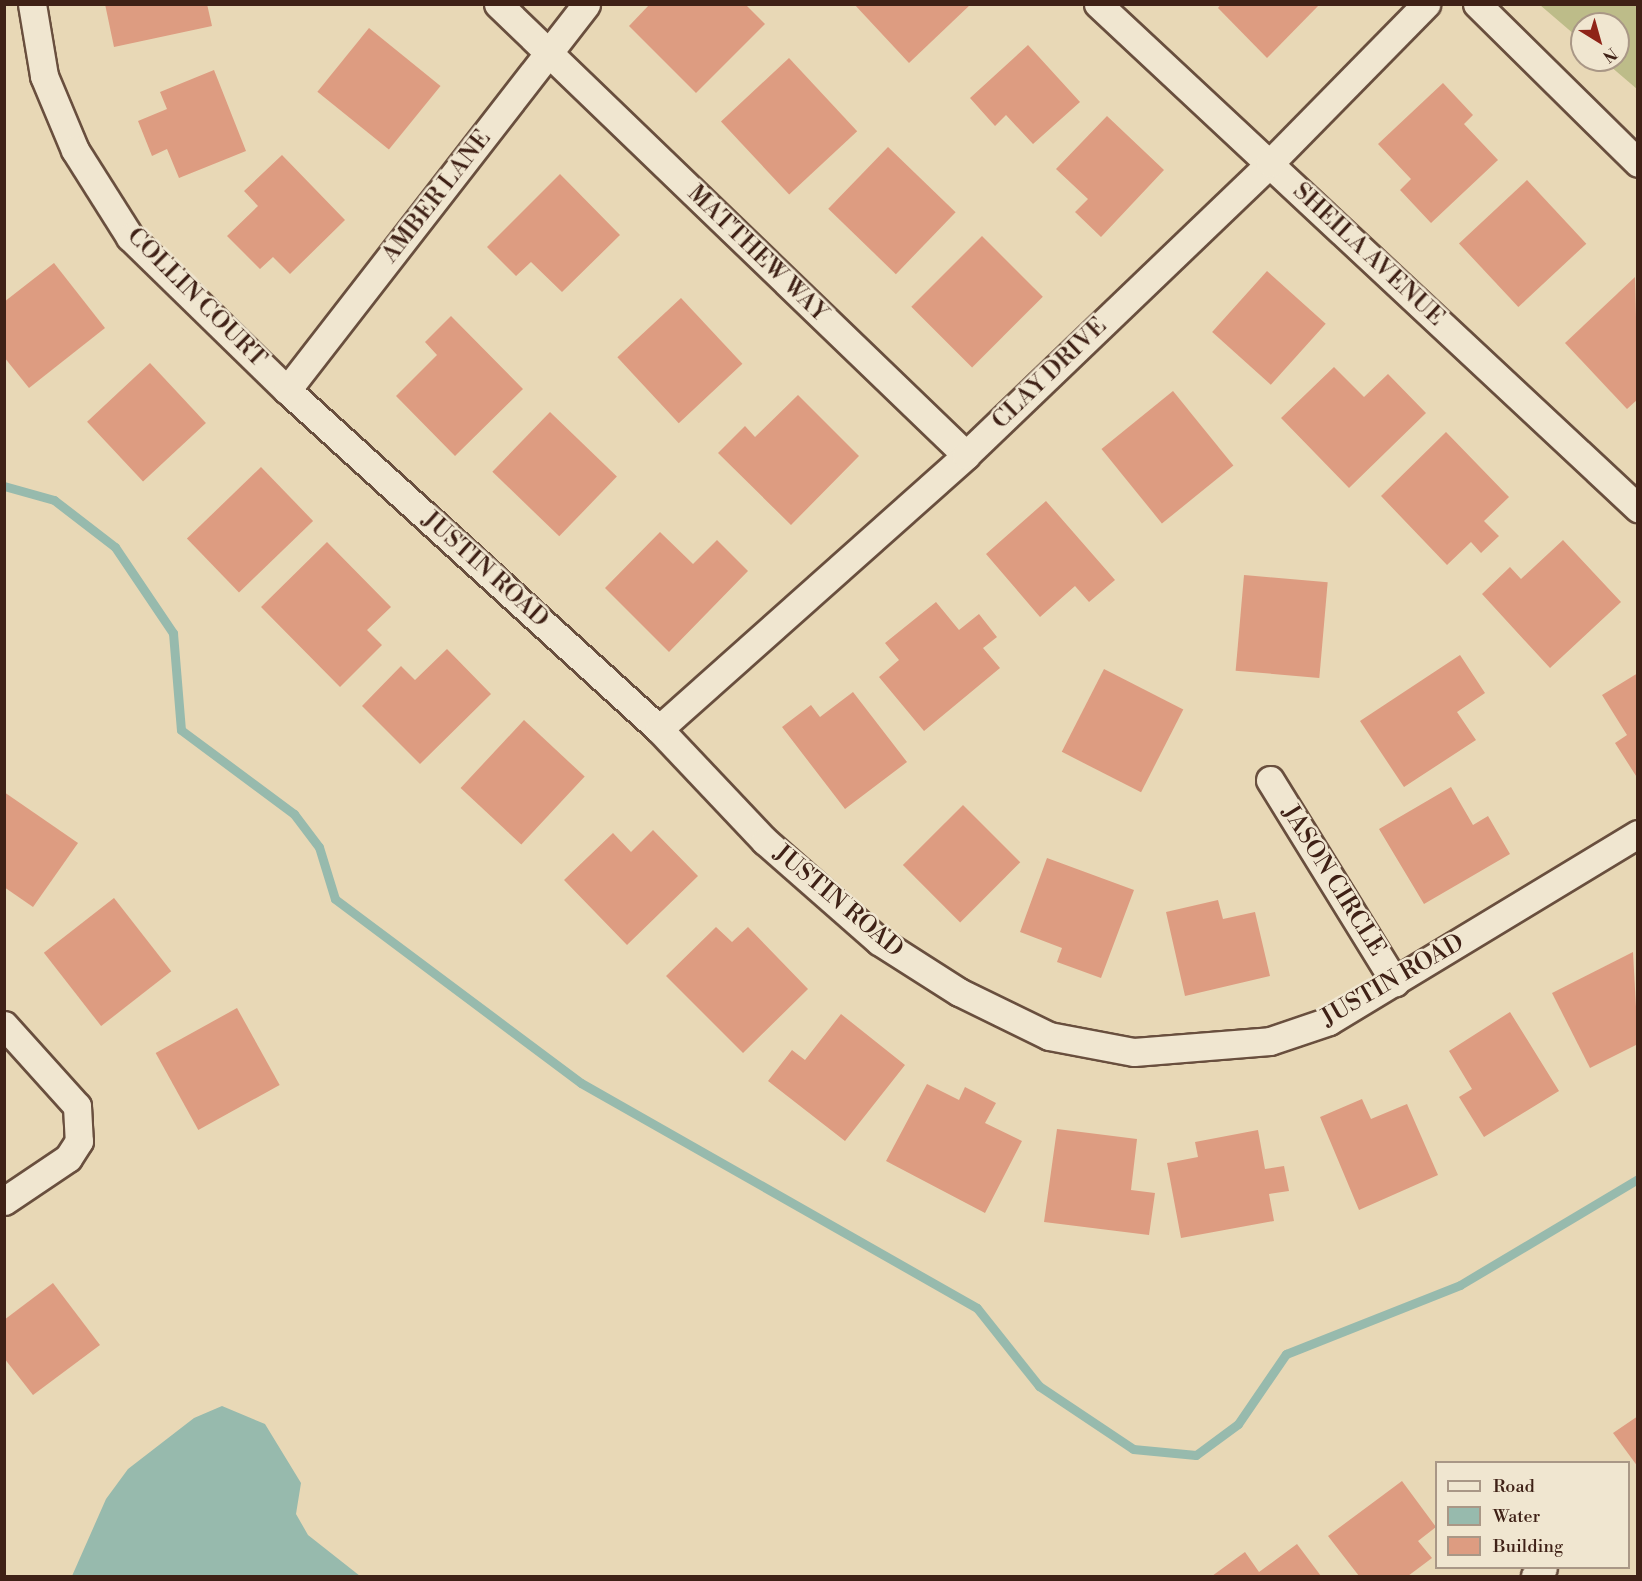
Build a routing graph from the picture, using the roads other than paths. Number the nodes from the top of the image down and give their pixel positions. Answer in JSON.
{"nodes":[{"id":1,"x":32,"y":4,"type":"edge"},
{"id":2,"x":498,"y":4,"type":"edge"},
{"id":3,"x":586,"y":4,"type":"edge"},
{"id":4,"x":1098,"y":4,"type":"edge"},
{"id":5,"x":1426,"y":4,"type":"edge"},
{"id":6,"x":1477,"y":4,"type":"edge"},
{"id":7,"x":549,"y":54,"type":"junction"},
{"id":8,"x":1270,"y":163,"type":"junction"},
{"id":9,"x":1638,"y":163,"type":"edge"},
{"id":10,"x":287,"y":390,"type":"junction"},
{"id":11,"x":966,"y":455,"type":"junction"},
{"id":12,"x":1638,"y":507,"type":"edge"},
{"id":13,"x":659,"y":729,"type":"junction"},
{"id":14,"x":1270,"y":780,"type":"dead end"},
{"id":15,"x":1638,"y":834,"type":"edge"},
{"id":16,"x":1395,"y":982,"type":"junction"},
{"id":17,"x":4,"y":1025,"type":"edge"},
{"id":18,"x":4,"y":1201,"type":"edge"}],
"edges":[{"from":1,"to":10,"type":"street","name":"COLLIN COURT"},
{"from":2,"to":7,"type":"street","name":"MATTHEW WAY"},
{"from":3,"to":7,"type":"street","name":"AMBER LANE"},
{"from":4,"to":8,"type":"street","name":"SHEILA AVENUE"},
{"from":5,"to":8,"type":"street","name":"CLAY DRIVE"},
{"from":6,"to":9,"type":"street"},
{"from":7,"to":10,"type":"street","name":"AMBER LANE"},
{"from":7,"to":11,"type":"street","name":"MATTHEW WAY"},
{"from":8,"to":11,"type":"street","name":"CLAY DRIVE"},
{"from":8,"to":12,"type":"street","name":"SHEILA AVENUE"},
{"from":10,"to":13,"type":"street","name":"JUSTIN ROAD"},
{"from":11,"to":13,"type":"street","name":"CLAY DRIVE"},
{"from":13,"to":16,"type":"street","name":"JUSTIN ROAD"},
{"from":14,"to":16,"type":"street","name":"JASON CIRCLE"},
{"from":15,"to":16,"type":"street","name":"JUSTIN ROAD"},
{"from":17,"to":18,"type":"street"}]}
